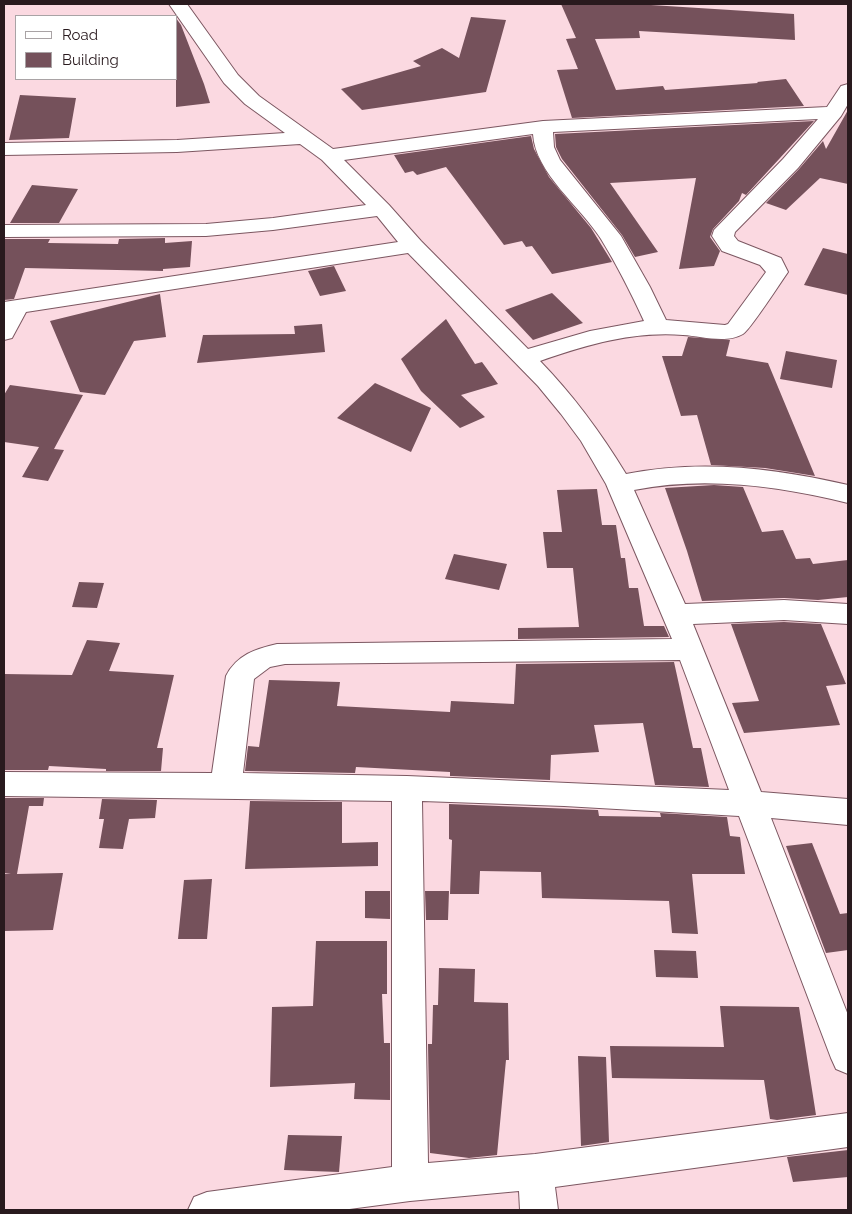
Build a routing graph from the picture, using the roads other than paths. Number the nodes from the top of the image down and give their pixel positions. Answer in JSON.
{"nodes":[{"id":1,"x":178,"y":4,"type":"edge"},
{"id":2,"x":848,"y":90,"type":"edge"},
{"id":3,"x":834,"y":112,"type":"junction"},
{"id":4,"x":543,"y":127,"type":"junction"},
{"id":5,"x":304,"y":138,"type":"junction"},
{"id":6,"x":4,"y":150,"type":"edge"},
{"id":7,"x":330,"y":156,"type":"junction"},
{"id":8,"x":382,"y":210,"type":"junction"},
{"id":9,"x":4,"y":231,"type":"edge"},
{"id":10,"x":413,"y":246,"type":"junction"},
{"id":11,"x":10,"y":308,"type":"edge"},
{"id":12,"x":658,"y":326,"type":"junction"},
{"id":13,"x":4,"y":333,"type":"edge"},
{"id":14,"x":524,"y":359,"type":"junction"},
{"id":15,"x":619,"y":484,"type":"junction"},
{"id":16,"x":848,"y":494,"type":"edge"},
{"id":17,"x":848,"y":614,"type":"edge"},
{"id":18,"x":675,"y":615,"type":"junction"},
{"id":19,"x":690,"y":649,"type":"junction"},
{"id":20,"x":4,"y":784,"type":"edge"},
{"id":21,"x":226,"y":784,"type":"junction"},
{"id":22,"x":407,"y":788,"type":"junction"},
{"id":23,"x":751,"y":802,"type":"junction"},
{"id":24,"x":848,"y":812,"type":"edge"},
{"id":25,"x":848,"y":1058,"type":"edge"},
{"id":26,"x":848,"y":1130,"type":"edge"},
{"id":27,"x":535,"y":1172,"type":"junction"},
{"id":28,"x":410,"y":1183,"type":"junction"},
{"id":29,"x":206,"y":1210,"type":"edge"},
{"id":30,"x":538,"y":1210,"type":"edge"}],
"edges":[{"from":1,"to":5,"type":"street"},
{"from":2,"to":3,"type":"street"},
{"from":3,"to":4,"type":"street"},
{"from":3,"to":12,"type":"street"},
{"from":4,"to":7,"type":"street"},
{"from":4,"to":12,"type":"street"},
{"from":5,"to":6,"type":"street"},
{"from":5,"to":7,"type":"street"},
{"from":7,"to":8,"type":"street"},
{"from":8,"to":9,"type":"street"},
{"from":8,"to":10,"type":"street"},
{"from":10,"to":11,"type":"street"},
{"from":10,"to":14,"type":"street"},
{"from":11,"to":13,"type":"street"},
{"from":12,"to":14,"type":"street"},
{"from":14,"to":15,"type":"street"},
{"from":15,"to":16,"type":"street"},
{"from":15,"to":18,"type":"street"},
{"from":17,"to":18,"type":"street"},
{"from":18,"to":19,"type":"street"},
{"from":19,"to":21,"type":"street"},
{"from":19,"to":23,"type":"street"},
{"from":20,"to":21,"type":"street"},
{"from":21,"to":22,"type":"street"},
{"from":22,"to":23,"type":"street"},
{"from":22,"to":28,"type":"street"},
{"from":23,"to":24,"type":"street"},
{"from":23,"to":25,"type":"street"},
{"from":26,"to":27,"type":"street"},
{"from":27,"to":28,"type":"street"},
{"from":27,"to":30,"type":"street"},
{"from":28,"to":29,"type":"street"}]}
